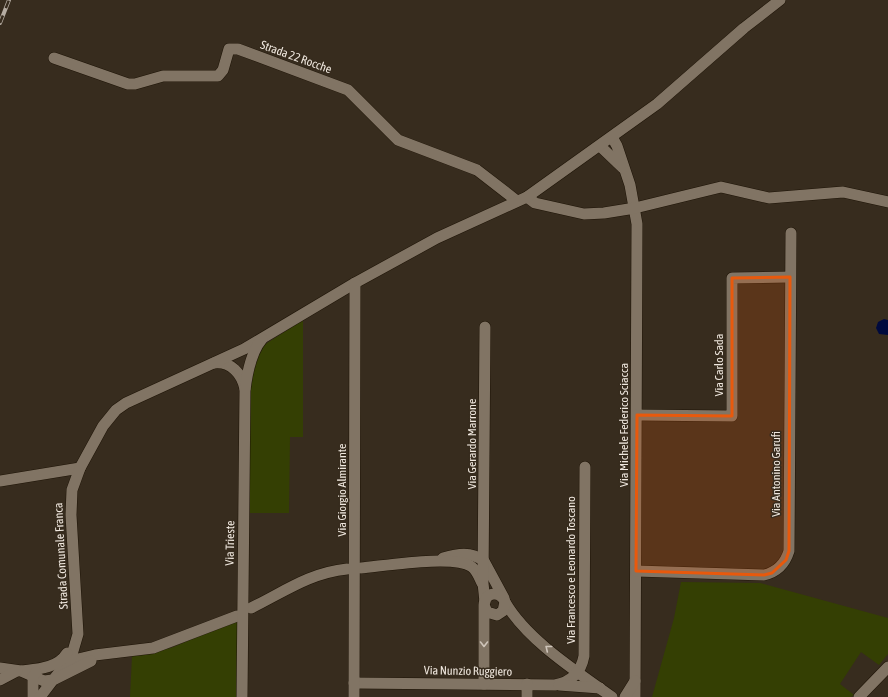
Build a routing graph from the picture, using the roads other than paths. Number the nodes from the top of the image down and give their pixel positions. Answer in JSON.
{"nodes":[{"id":1,"x":780,"y":0,"type":"edge"},
{"id":2,"x":54,"y":58,"type":"dead end"},
{"id":3,"x":612,"y":137,"type":"junction"},
{"id":4,"x":600,"y":146,"type":"junction"},
{"id":5,"x":625,"y":172,"type":"junction"},
{"id":6,"x":522,"y":199,"type":"junction"},
{"id":7,"x":888,"y":202,"type":"edge"},
{"id":8,"x":636,"y":208,"type":"junction"},
{"id":9,"x":791,"y":233,"type":"dead end"},
{"id":10,"x":790,"y":277,"type":"junction"},
{"id":11,"x":355,"y":283,"type":"junction"},
{"id":12,"x":485,"y":327,"type":"dead end"},
{"id":13,"x":266,"y":336,"type":"junction"},
{"id":14,"x":239,"y":351,"type":"junction"},
{"id":15,"x":214,"y":363,"type":"junction"},
{"id":16,"x":243,"y":373,"type":"junction"},
{"id":17,"x":637,"y":415,"type":"junction"},
{"id":18,"x":585,"y":467,"type":"dead end"},
{"id":19,"x":80,"y":468,"type":"junction"},
{"id":20,"x":0,"y":481,"type":"edge"},
{"id":21,"x":484,"y":532,"type":"junction"},
{"id":22,"x":459,"y":554,"type":"junction"},
{"id":23,"x":435,"y":561,"type":"junction"},
{"id":24,"x":484,"y":561,"type":"junction"},
{"id":25,"x":361,"y":568,"type":"dead end"},
{"id":26,"x":347,"y":569,"type":"dead end"},
{"id":27,"x":636,"y":571,"type":"junction"},
{"id":28,"x":482,"y":583,"type":"junction"},
{"id":29,"x":504,"y":600,"type":"junction"},
{"id":30,"x":484,"y":603,"type":"junction"},
{"id":31,"x":251,"y":608,"type":"dead end"},
{"id":32,"x":237,"y":616,"type":"dead end"},
{"id":33,"x":78,"y":620,"type":"junction"},
{"id":34,"x":78,"y":634,"type":"junction"},
{"id":35,"x":106,"y":654,"type":"junction"},
{"id":36,"x":95,"y":655,"type":"junction"},
{"id":37,"x":67,"y":658,"type":"junction"},
{"id":38,"x":888,"y":667,"type":"edge"},
{"id":39,"x":0,"y":668,"type":"edge"},
{"id":40,"x":19,"y":671,"type":"junction"},
{"id":41,"x":578,"y":672,"type":"junction"},
{"id":42,"x":36,"y":673,"type":"junction"},
{"id":43,"x":0,"y":680,"type":"edge"},
{"id":44,"x":54,"y":680,"type":"junction"},
{"id":45,"x":636,"y":680,"type":"junction"},
{"id":46,"x":354,"y":683,"type":"junction"},
{"id":47,"x":484,"y":684,"type":"junction"},
{"id":48,"x":527,"y":684,"type":"junction"},
{"id":49,"x":555,"y":684,"type":"junction"},
{"id":50,"x":600,"y":688,"type":"junction"},
{"id":51,"x":33,"y":697,"type":"edge"},
{"id":52,"x":40,"y":697,"type":"edge"},
{"id":53,"x":242,"y":697,"type":"edge"},
{"id":54,"x":354,"y":697,"type":"edge"},
{"id":55,"x":527,"y":697,"type":"edge"},
{"id":56,"x":612,"y":697,"type":"edge"},
{"id":57,"x":625,"y":697,"type":"edge"},
{"id":58,"x":636,"y":697,"type":"edge"},
{"id":59,"x":859,"y":697,"type":"edge"}],
"edges":[{"from":1,"to":3,"type":"street","name":"Strada Comunale Franca"},
{"from":2,"to":6,"type":"street","name":"Strada 22 Rocche"},
{"from":3,"to":4,"type":"street","name":"Strada Comunale Franca"},
{"from":3,"to":5,"type":"street","name":"Via Michele Federico Sciacca"},
{"from":4,"to":5,"type":"street"},
{"from":4,"to":6,"type":"street","name":"Strada Comunale Franca"},
{"from":5,"to":8,"type":"street","name":"Via Michele Federico Sciacca"},
{"from":6,"to":8,"type":"street"},
{"from":6,"to":11,"type":"street","name":"Strada Comunale Franca"},
{"from":7,"to":8,"type":"street"},
{"from":8,"to":17,"type":"street","name":"Via Michele Federico Sciacca"},
{"from":9,"to":10,"type":"street","name":"Via Antonino Garufi"},
{"from":10,"to":17,"type":"street","name":"Via Carlo Sada"},
{"from":10,"to":27,"type":"street","name":"Via Antonino Garufi"},
{"from":11,"to":13,"type":"street","name":"Strada Comunale Franca"},
{"from":11,"to":46,"type":"street","name":"Via Giorgio Almirante"},
{"from":12,"to":21,"type":"street","name":"Via Gerardo Marrone"},
{"from":13,"to":14,"type":"street","name":"Strada Comunale Franca"},
{"from":13,"to":16,"type":"street"},
{"from":14,"to":15,"type":"street","name":"Strada Comunale Franca"},
{"from":14,"to":16,"type":"street"},
{"from":15,"to":16,"type":"street"},
{"from":15,"to":19,"type":"street","name":"Strada Comunale Franca"},
{"from":16,"to":53,"type":"street","name":"Via Trieste"},
{"from":17,"to":27,"type":"street","name":"Via Michele Federico Sciacca"},
{"from":18,"to":41,"type":"street","name":"Via Francesco e Leonardo Toscano"},
{"from":19,"to":20,"type":"street"},
{"from":19,"to":33,"type":"street","name":"Strada Comunale Franca"},
{"from":21,"to":22,"type":"street"},
{"from":21,"to":24,"type":"street","name":"Via Gerardo Marrone"},
{"from":22,"to":23,"type":"street"},
{"from":22,"to":24,"type":"street"},
{"from":23,"to":25,"type":"street"},
{"from":23,"to":28,"type":"street"},
{"from":24,"to":28,"type":"street","name":"Via Gerardo Marrone"},
{"from":24,"to":29,"type":"street"},
{"from":26,"to":31,"type":"street"},
{"from":27,"to":45,"type":"street","name":"Via Michele Federico Sciacca"},
{"from":28,"to":30,"type":"street","name":"Via Gerardo Marrone"},
{"from":29,"to":30,"type":"street"},
{"from":29,"to":30,"type":"street"},
{"from":41,"to":29,"type":"street","one_way":true},
{"from":30,"to":47,"type":"street","name":"Via Gerardo Marrone","one_way":true},
{"from":32,"to":35,"type":"street"},
{"from":33,"to":34,"type":"street"},
{"from":33,"to":37,"type":"street"},
{"from":34,"to":36,"type":"street"},
{"from":34,"to":37,"type":"street"},
{"from":35,"to":36,"type":"street"},
{"from":35,"to":44,"type":"street"},
{"from":36,"to":37,"type":"street"},
{"from":37,"to":42,"type":"street"},
{"from":37,"to":44,"type":"street"},
{"from":38,"to":59,"type":"street"},
{"from":39,"to":40,"type":"street"},
{"from":40,"to":42,"type":"street"},
{"from":40,"to":43,"type":"street"},
{"from":41,"to":49,"type":"street","name":"Via Nunzio Ruggiero"},
{"from":41,"to":50,"type":"street"},
{"from":42,"to":44,"type":"street"},
{"from":42,"to":51,"type":"street"},
{"from":44,"to":52,"type":"street"},
{"from":45,"to":57,"type":"street"},
{"from":45,"to":58,"type":"street","name":"Via Michele Federico Sciacca"},
{"from":46,"to":47,"type":"street","name":"Via Nunzio Ruggiero"},
{"from":46,"to":54,"type":"street","name":"Via Giorgio Almirante"},
{"from":47,"to":48,"type":"street","name":"Via Nunzio Ruggiero"},
{"from":48,"to":49,"type":"street","name":"Via Nunzio Ruggiero"},
{"from":48,"to":55,"type":"street"},
{"from":49,"to":50,"type":"street"},
{"from":50,"to":56,"type":"street"}]}
